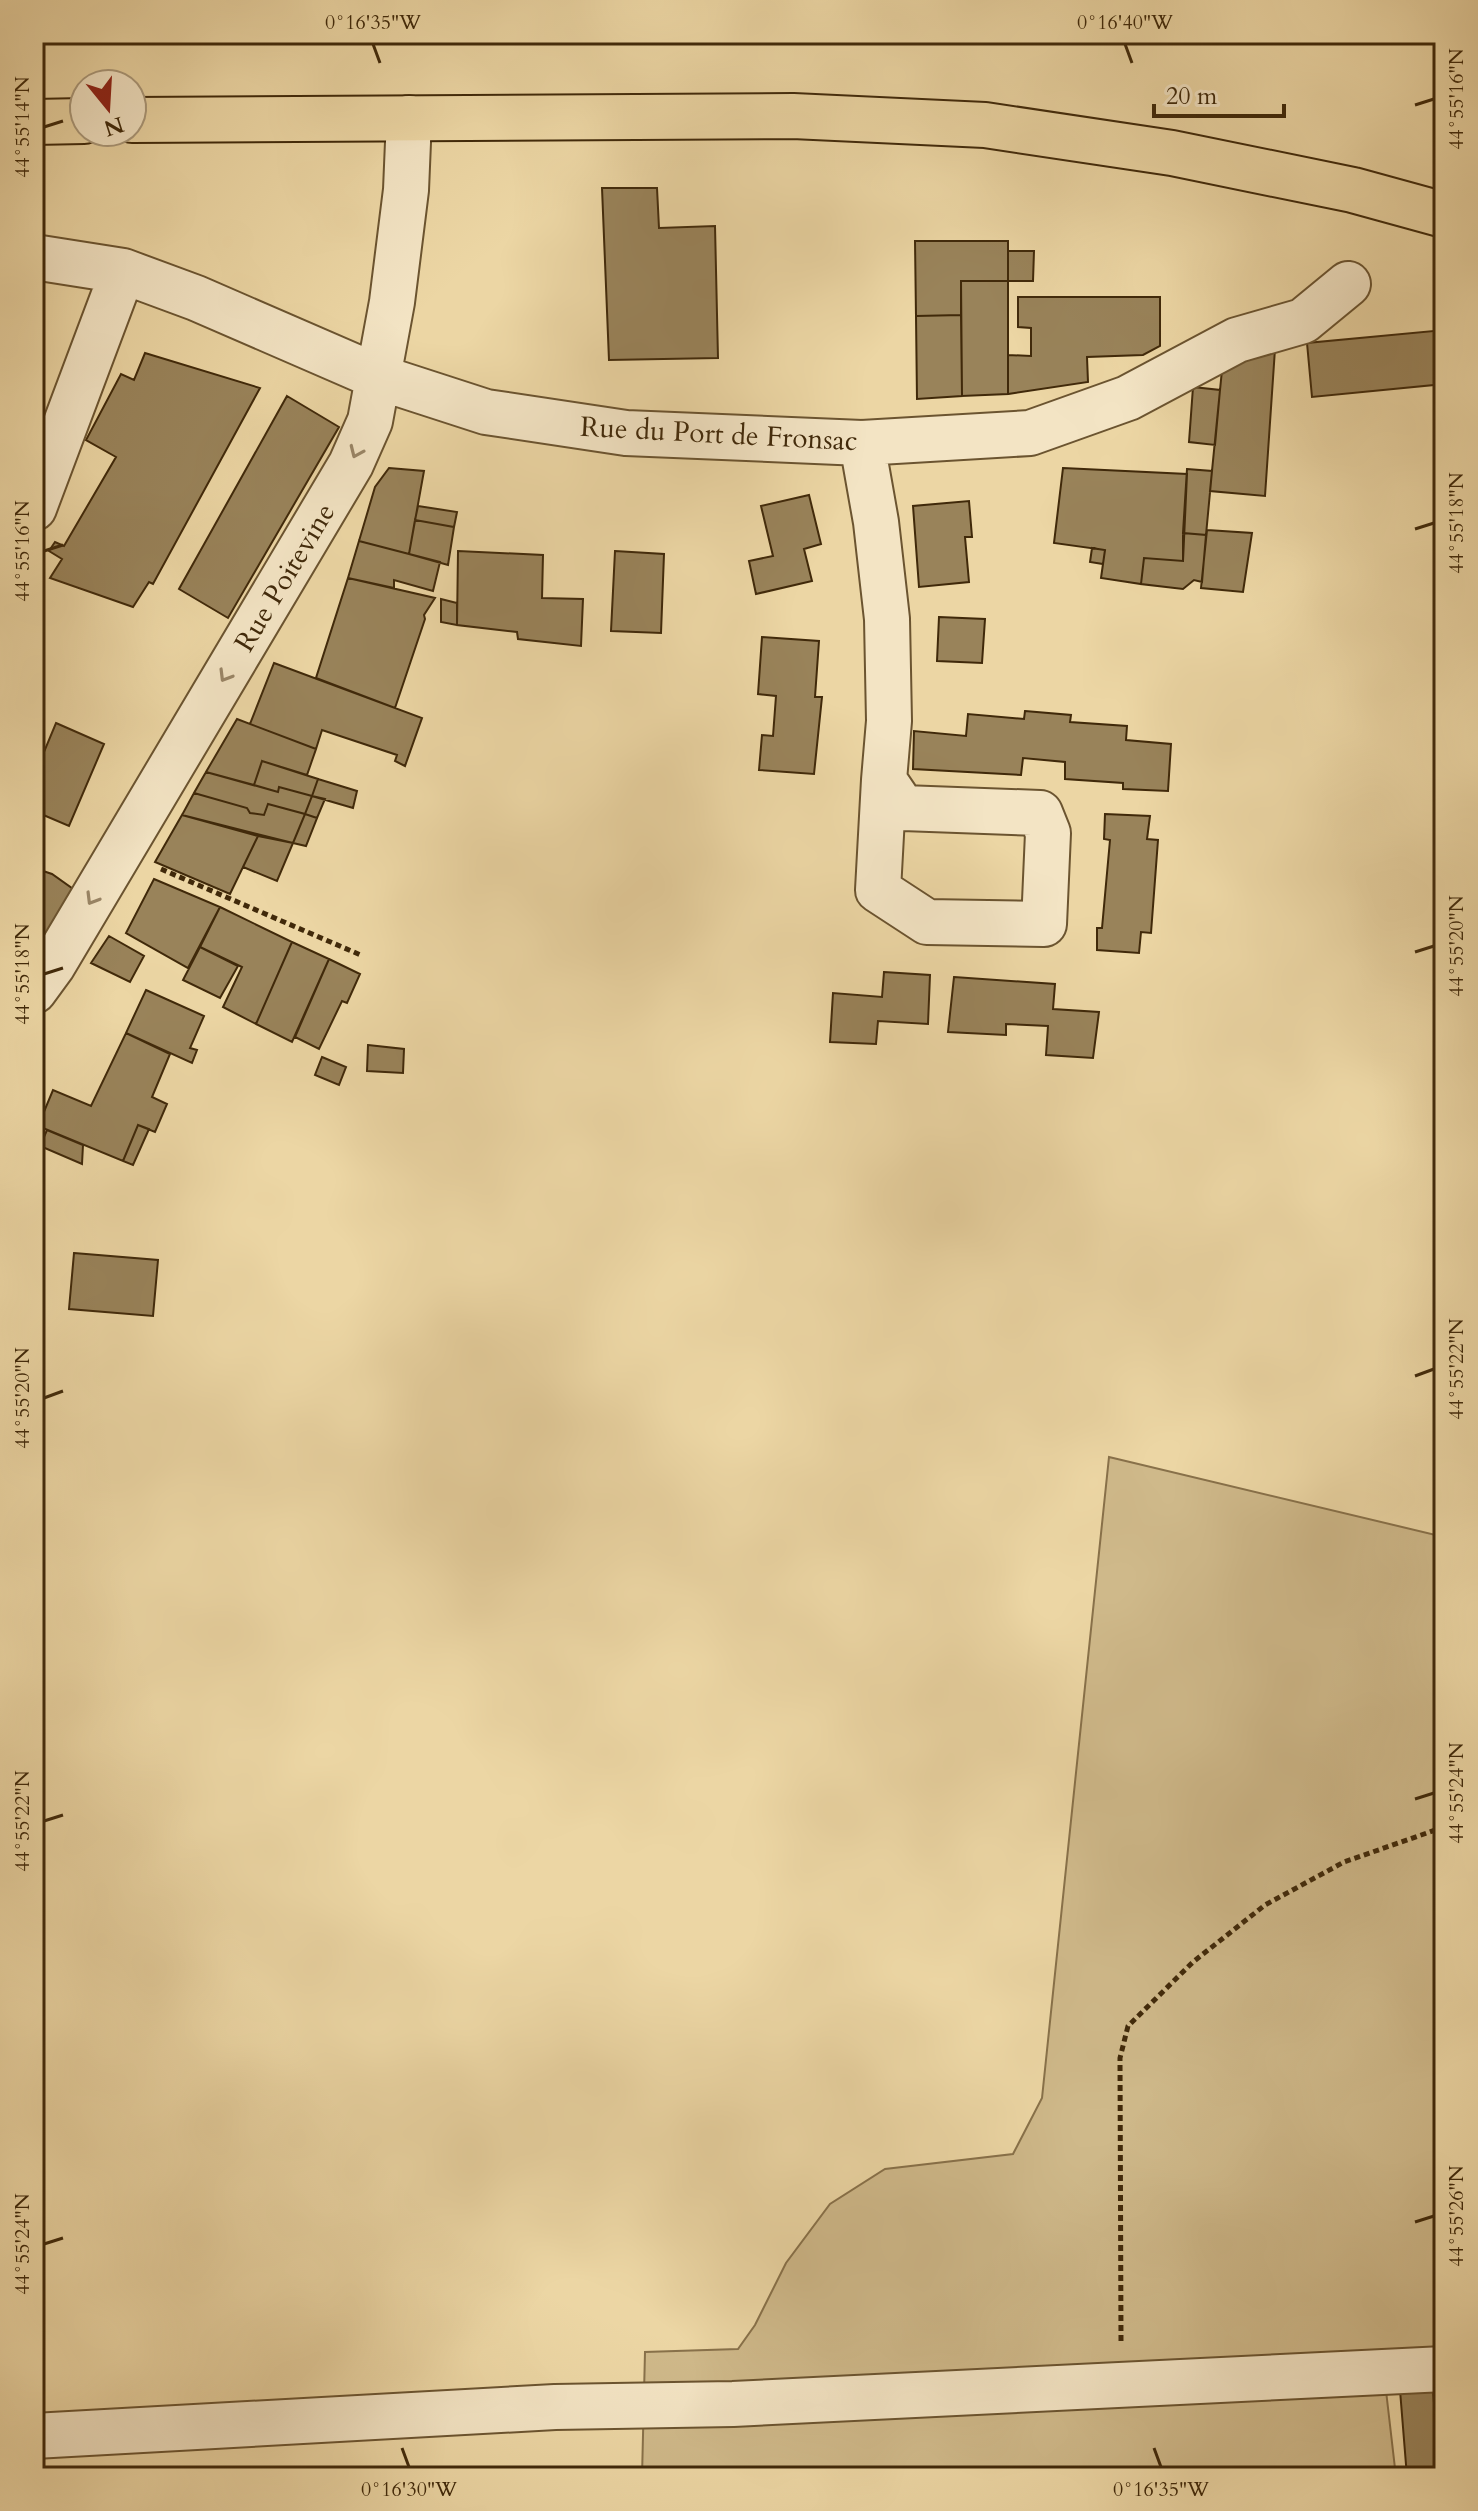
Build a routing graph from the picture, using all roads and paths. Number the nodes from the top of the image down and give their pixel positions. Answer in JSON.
{"nodes":[{"id":1,"x":409,"y":118,"type":"junction"},
{"id":2,"x":148,"y":120,"type":"edge"},
{"id":3,"x":68,"y":121,"type":"edge"},
{"id":4,"x":34,"y":122,"type":"edge"},
{"id":5,"x":1444,"y":215,"type":"edge"},
{"id":6,"x":34,"y":257,"type":"edge"},
{"id":7,"x":123,"y":271,"type":"junction"},
{"id":8,"x":1348,"y":284,"type":"dead end"},
{"id":9,"x":378,"y":377,"type":"junction"},
{"id":10,"x":862,"y":443,"type":"junction"},
{"id":11,"x":34,"y":508,"type":"edge"},
{"id":12,"x":884,"y":780,"type":"junction"},
{"id":13,"x":120,"y":852,"type":"junction"},
{"id":14,"x":363,"y":956,"type":"dead end"},
{"id":15,"x":34,"y":991,"type":"edge"},
{"id":16,"x":1444,"y":1827,"type":"edge"},
{"id":17,"x":1444,"y":2369,"type":"edge"},
{"id":18,"x":1121,"y":2384,"type":"junction"},
{"id":19,"x":34,"y":2436,"type":"edge"}],
"edges":[{"from":1,"to":2,"type":"main road"},
{"from":1,"to":5,"type":"main road"},
{"from":1,"to":9,"type":"street","name":"Rue Poitevine"},
{"from":3,"to":4,"type":"main road"},
{"from":6,"to":7,"type":"street","name":"Rue du Port de Fronsac"},
{"from":7,"to":9,"type":"street","name":"Rue du Port de Fronsac"},
{"from":7,"to":11,"type":"street"},
{"from":8,"to":10,"type":"street","name":"Rue du Port de Fronsac"},
{"from":9,"to":10,"type":"street","name":"Rue du Port de Fronsac"},
{"from":9,"to":13,"type":"street","name":"Rue Poitevine","one_way":true},
{"from":10,"to":12,"type":"street"},
{"from":12,"to":12,"type":"street"},
{"from":13,"to":14,"type":"path"},
{"from":13,"to":15,"type":"street","name":"Rue Poitevine","one_way":true},
{"from":16,"to":18,"type":"path"},
{"from":17,"to":18,"type":"street"},
{"from":18,"to":19,"type":"street"}]}
